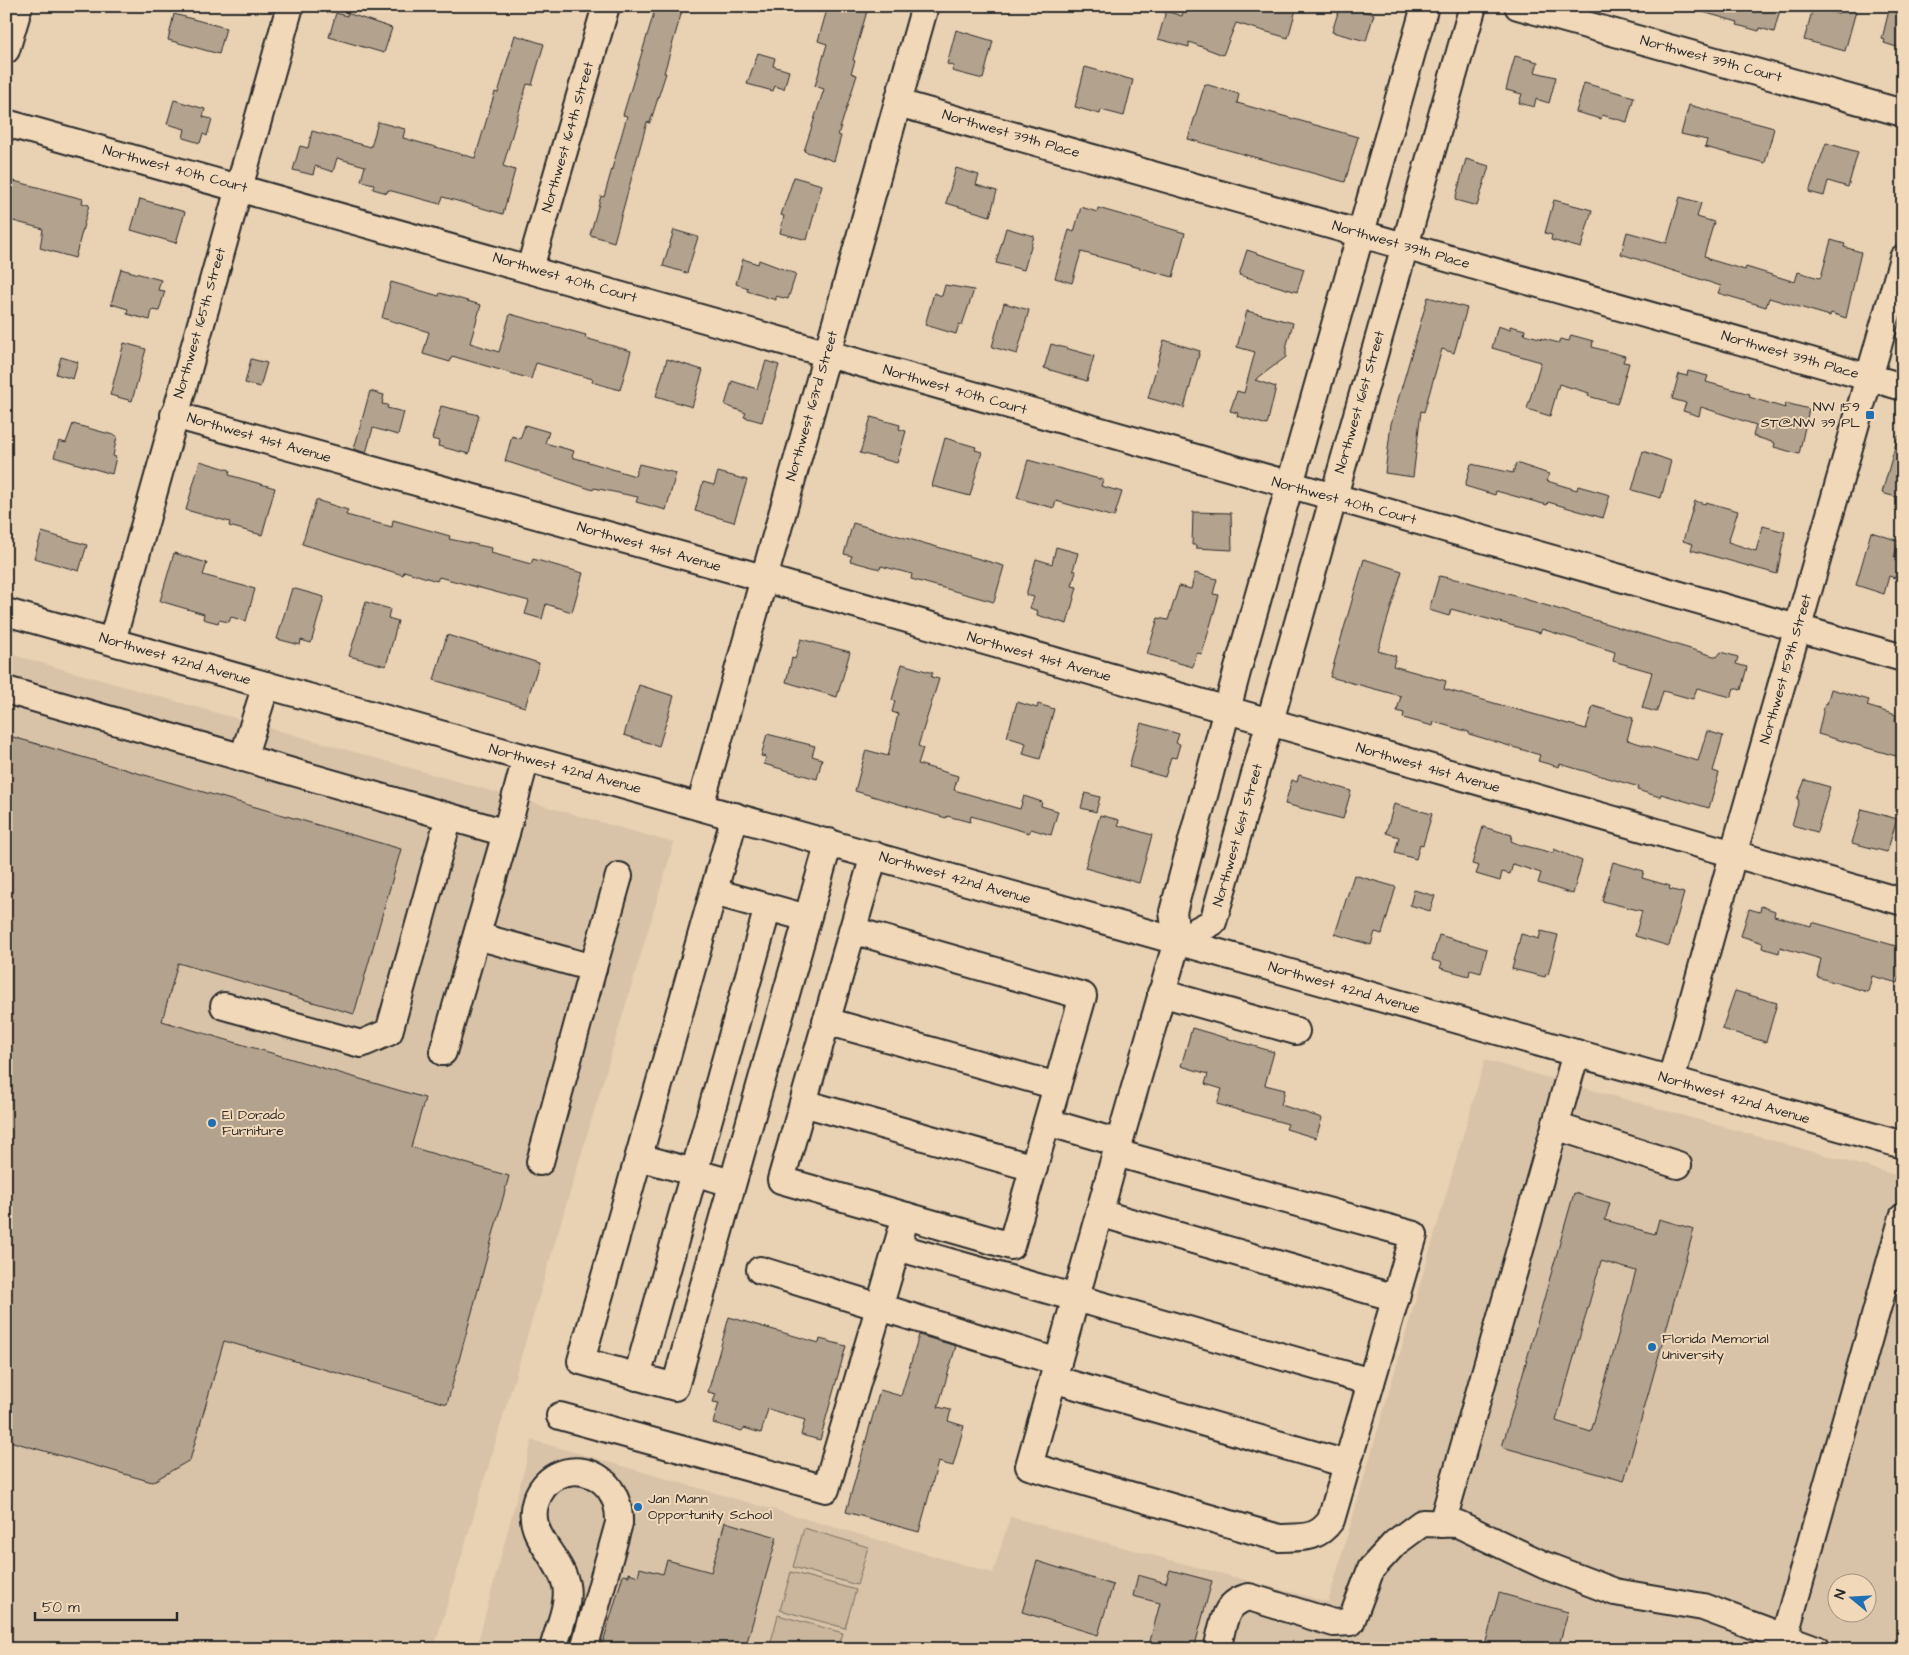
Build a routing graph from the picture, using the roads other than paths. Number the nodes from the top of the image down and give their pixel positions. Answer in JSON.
{"nodes":[{"id":1,"x":19,"y":6,"type":"edge"},
{"id":2,"x":290,"y":6,"type":"edge"},
{"id":3,"x":606,"y":6,"type":"edge"},
{"id":4,"x":926,"y":6,"type":"edge"},
{"id":5,"x":1425,"y":6,"type":"edge"},
{"id":6,"x":1473,"y":6,"type":"edge"},
{"id":7,"x":1518,"y":6,"type":"edge"},
{"id":8,"x":6,"y":50,"type":"edge"},
{"id":9,"x":898,"y":103,"type":"junction"},
{"id":10,"x":1903,"y":113,"type":"edge"},
{"id":11,"x":6,"y":123,"type":"edge"},
{"id":12,"x":238,"y":186,"type":"junction"},
{"id":13,"x":1362,"y":234,"type":"junction"},
{"id":14,"x":1404,"y":246,"type":"junction"},
{"id":15,"x":1903,"y":258,"type":"edge"},
{"id":16,"x":530,"y":268,"type":"junction"},
{"id":17,"x":827,"y":354,"type":"junction"},
{"id":18,"x":1869,"y":377,"type":"junction"},
{"id":19,"x":1903,"y":387,"type":"edge"},
{"id":20,"x":174,"y":415,"type":"junction"},
{"id":21,"x":1290,"y":486,"type":"junction"},
{"id":22,"x":1333,"y":497,"type":"junction"},
{"id":23,"x":764,"y":578,"type":"junction"},
{"id":24,"x":6,"y":612,"type":"edge"},
{"id":25,"x":1798,"y":629,"type":"junction"},
{"id":26,"x":112,"y":641,"type":"junction"},
{"id":27,"x":1903,"y":658,"type":"edge"},
{"id":28,"x":266,"y":685,"type":"junction"},
{"id":29,"x":6,"y":690,"type":"edge"},
{"id":30,"x":1228,"y":712,"type":"junction"},
{"id":31,"x":1269,"y":723,"type":"junction"},
{"id":32,"x":244,"y":758,"type":"junction"},
{"id":33,"x":526,"y":758,"type":"junction"},
{"id":34,"x":700,"y":806,"type":"junction"},
{"id":35,"x":735,"y":816,"type":"junction"},
{"id":36,"x":449,"y":817,"type":"junction"},
{"id":37,"x":506,"y":833,"type":"junction"},
{"id":38,"x":829,"y":842,"type":"junction"},
{"id":39,"x":874,"y":855,"type":"junction"},
{"id":40,"x":1733,"y":855,"type":"junction"},
{"id":41,"x":619,"y":876,"type":"dead end"},
{"id":42,"x":714,"y":892,"type":"junction"},
{"id":43,"x":1903,"y":902,"type":"edge"},
{"id":44,"x":768,"y":907,"type":"junction"},
{"id":45,"x":807,"y":918,"type":"junction"},
{"id":46,"x":852,"y":930,"type":"junction"},
{"id":47,"x":477,"y":936,"type":"junction"},
{"id":48,"x":1177,"y":941,"type":"junction"},
{"id":49,"x":593,"y":968,"type":"junction"},
{"id":50,"x":1161,"y":993,"type":"junction"},
{"id":51,"x":224,"y":1006,"type":"dead end"},
{"id":52,"x":826,"y":1021,"type":"junction"},
{"id":53,"x":1296,"y":1031,"type":"dead end"},
{"id":54,"x":443,"y":1052,"type":"dead end"},
{"id":55,"x":1576,"y":1053,"type":"junction"},
{"id":56,"x":1671,"y":1080,"type":"junction"},
{"id":57,"x":1057,"y":1086,"type":"junction"},
{"id":58,"x":803,"y":1103,"type":"junction"},
{"id":59,"x":1047,"y":1122,"type":"junction"},
{"id":60,"x":1555,"y":1126,"type":"junction"},
{"id":61,"x":1903,"y":1145,"type":"edge"},
{"id":62,"x":1118,"y":1148,"type":"junction"},
{"id":63,"x":639,"y":1157,"type":"junction"},
{"id":64,"x":540,"y":1162,"type":"dead end"},
{"id":65,"x":1678,"y":1165,"type":"dead end"},
{"id":66,"x":1034,"y":1168,"type":"junction"},
{"id":67,"x":694,"y":1173,"type":"junction"},
{"id":68,"x":732,"y":1183,"type":"junction"},
{"id":69,"x":1099,"y":1213,"type":"junction"},
{"id":70,"x":906,"y":1216,"type":"junction"},
{"id":71,"x":1903,"y":1217,"type":"edge"},
{"id":72,"x":897,"y":1247,"type":"junction"},
{"id":73,"x":760,"y":1270,"type":"dead end"},
{"id":74,"x":1076,"y":1298,"type":"junction"},
{"id":75,"x":1396,"y":1298,"type":"junction"},
{"id":76,"x":880,"y":1307,"type":"junction"},
{"id":77,"x":1055,"y":1371,"type":"junction"},
{"id":78,"x":637,"y":1377,"type":"junction"},
{"id":79,"x":1371,"y":1382,"type":"junction"},
{"id":80,"x":560,"y":1416,"type":"dead end"},
{"id":81,"x":1348,"y":1464,"type":"junction"},
{"id":82,"x":1442,"y":1524,"type":"junction"},
{"id":83,"x":1784,"y":1638,"type":"junction"},
{"id":84,"x":553,"y":1649,"type":"edge"},
{"id":85,"x":584,"y":1649,"type":"edge"},
{"id":86,"x":1217,"y":1649,"type":"edge"},
{"id":87,"x":1816,"y":1649,"type":"edge"}],
"edges":[{"from":1,"to":8,"type":"street"},
{"from":2,"to":12,"type":"street","name":"Northwest 165th Street"},
{"from":3,"to":16,"type":"street","name":"Northwest 164th Street"},
{"from":4,"to":9,"type":"street","name":"Northwest 163rd Street"},
{"from":5,"to":13,"type":"street"},
{"from":6,"to":14,"type":"street","name":"Northwest 161st Street"},
{"from":7,"to":10,"type":"street","name":"Northwest 39th Court"},
{"from":9,"to":13,"type":"street","name":"Northwest 39th Place"},
{"from":9,"to":17,"type":"street","name":"Northwest 163rd Street"},
{"from":11,"to":12,"type":"street","name":"Northwest 40th Court"},
{"from":12,"to":16,"type":"street","name":"Northwest 40th Court"},
{"from":12,"to":20,"type":"street","name":"Northwest 165th Street"},
{"from":13,"to":14,"type":"street","name":"Northwest 39th Place"},
{"from":13,"to":21,"type":"street"},
{"from":14,"to":18,"type":"street","name":"Northwest 39th Place"},
{"from":14,"to":22,"type":"street","name":"Northwest 161st Street"},
{"from":15,"to":18,"type":"street","name":"Northwest 159th Street"},
{"from":16,"to":17,"type":"street","name":"Northwest 40th Court"},
{"from":17,"to":21,"type":"street","name":"Northwest 40th Court"},
{"from":17,"to":23,"type":"street","name":"Northwest 163rd Street"},
{"from":18,"to":19,"type":"street","name":"Northwest 39th Place"},
{"from":18,"to":25,"type":"street","name":"Northwest 159th Street"},
{"from":20,"to":23,"type":"street","name":"Northwest 41st Avenue"},
{"from":20,"to":26,"type":"street","name":"Northwest 165th Street"},
{"from":21,"to":22,"type":"street","name":"Northwest 40th Court"},
{"from":21,"to":30,"type":"street"},
{"from":22,"to":25,"type":"street","name":"Northwest 40th Court"},
{"from":22,"to":31,"type":"street","name":"Northwest 161st Street"},
{"from":23,"to":30,"type":"street","name":"Northwest 41st Avenue"},
{"from":23,"to":34,"type":"street","name":"Northwest 163rd Street"},
{"from":24,"to":26,"type":"street","name":"Northwest 42nd Avenue"},
{"from":25,"to":27,"type":"street","name":"Northwest 40th Court"},
{"from":25,"to":40,"type":"street","name":"Northwest 159th Street"},
{"from":26,"to":28,"type":"street","name":"Northwest 42nd Avenue"},
{"from":28,"to":32,"type":"street"},
{"from":28,"to":33,"type":"street","name":"Northwest 42nd Avenue"},
{"from":29,"to":32,"type":"street"},
{"from":30,"to":31,"type":"street","name":"Northwest 41st Avenue"},
{"from":30,"to":48,"type":"street"},
{"from":31,"to":40,"type":"street","name":"Northwest 41st Avenue"},
{"from":31,"to":48,"type":"street","name":"Northwest 161st Street"},
{"from":32,"to":36,"type":"street"},
{"from":33,"to":34,"type":"street","name":"Northwest 42nd Avenue"},
{"from":33,"to":37,"type":"street"},
{"from":34,"to":35,"type":"street","name":"Northwest 42nd Avenue"},
{"from":35,"to":38,"type":"street","name":"Northwest 42nd Avenue"},
{"from":35,"to":42,"type":"street"},
{"from":36,"to":37,"type":"street"},
{"from":36,"to":51,"type":"street"},
{"from":37,"to":47,"type":"street"},
{"from":38,"to":39,"type":"street","name":"Northwest 42nd Avenue"},
{"from":38,"to":45,"type":"street"},
{"from":39,"to":46,"type":"street"},
{"from":39,"to":48,"type":"street","name":"Northwest 42nd Avenue"},
{"from":40,"to":43,"type":"street","name":"Northwest 41st Avenue"},
{"from":40,"to":56,"type":"street","name":"Northwest 159th Street"},
{"from":41,"to":49,"type":"street"},
{"from":42,"to":44,"type":"street"},
{"from":42,"to":63,"type":"street"},
{"from":44,"to":45,"type":"street"},
{"from":44,"to":67,"type":"street"},
{"from":45,"to":68,"type":"street"},
{"from":46,"to":52,"type":"street"},
{"from":46,"to":57,"type":"street"},
{"from":47,"to":49,"type":"street"},
{"from":47,"to":54,"type":"street"},
{"from":48,"to":50,"type":"street"},
{"from":48,"to":55,"type":"street","name":"Northwest 42nd Avenue"},
{"from":49,"to":64,"type":"street"},
{"from":50,"to":53,"type":"street"},
{"from":50,"to":62,"type":"street"},
{"from":52,"to":57,"type":"street"},
{"from":52,"to":58,"type":"street"},
{"from":55,"to":56,"type":"street","name":"Northwest 42nd Avenue"},
{"from":55,"to":60,"type":"street"},
{"from":56,"to":61,"type":"street","name":"Northwest 42nd Avenue"},
{"from":57,"to":59,"type":"street"},
{"from":58,"to":66,"type":"street"},
{"from":58,"to":70,"type":"street"},
{"from":59,"to":62,"type":"street"},
{"from":59,"to":66,"type":"street"},
{"from":60,"to":65,"type":"street"},
{"from":60,"to":82,"type":"street"},
{"from":62,"to":69,"type":"street"},
{"from":62,"to":75,"type":"street"},
{"from":63,"to":67,"type":"street"},
{"from":63,"to":78,"type":"street"},
{"from":66,"to":70,"type":"street"},
{"from":67,"to":68,"type":"street"},
{"from":67,"to":78,"type":"street"},
{"from":68,"to":78,"type":"street"},
{"from":69,"to":74,"type":"street"},
{"from":69,"to":75,"type":"street"},
{"from":70,"to":72,"type":"street"},
{"from":71,"to":83,"type":"street"},
{"from":72,"to":74,"type":"street"},
{"from":72,"to":76,"type":"street"},
{"from":73,"to":76,"type":"street"},
{"from":74,"to":77,"type":"street"},
{"from":74,"to":79,"type":"street"},
{"from":75,"to":79,"type":"street"},
{"from":76,"to":77,"type":"street"},
{"from":76,"to":80,"type":"street"},
{"from":77,"to":81,"type":"street"},
{"from":77,"to":81,"type":"street"},
{"from":79,"to":81,"type":"street"},
{"from":82,"to":83,"type":"street"},
{"from":82,"to":86,"type":"street"},
{"from":83,"to":87,"type":"street"},
{"from":84,"to":85,"type":"street"}]}
